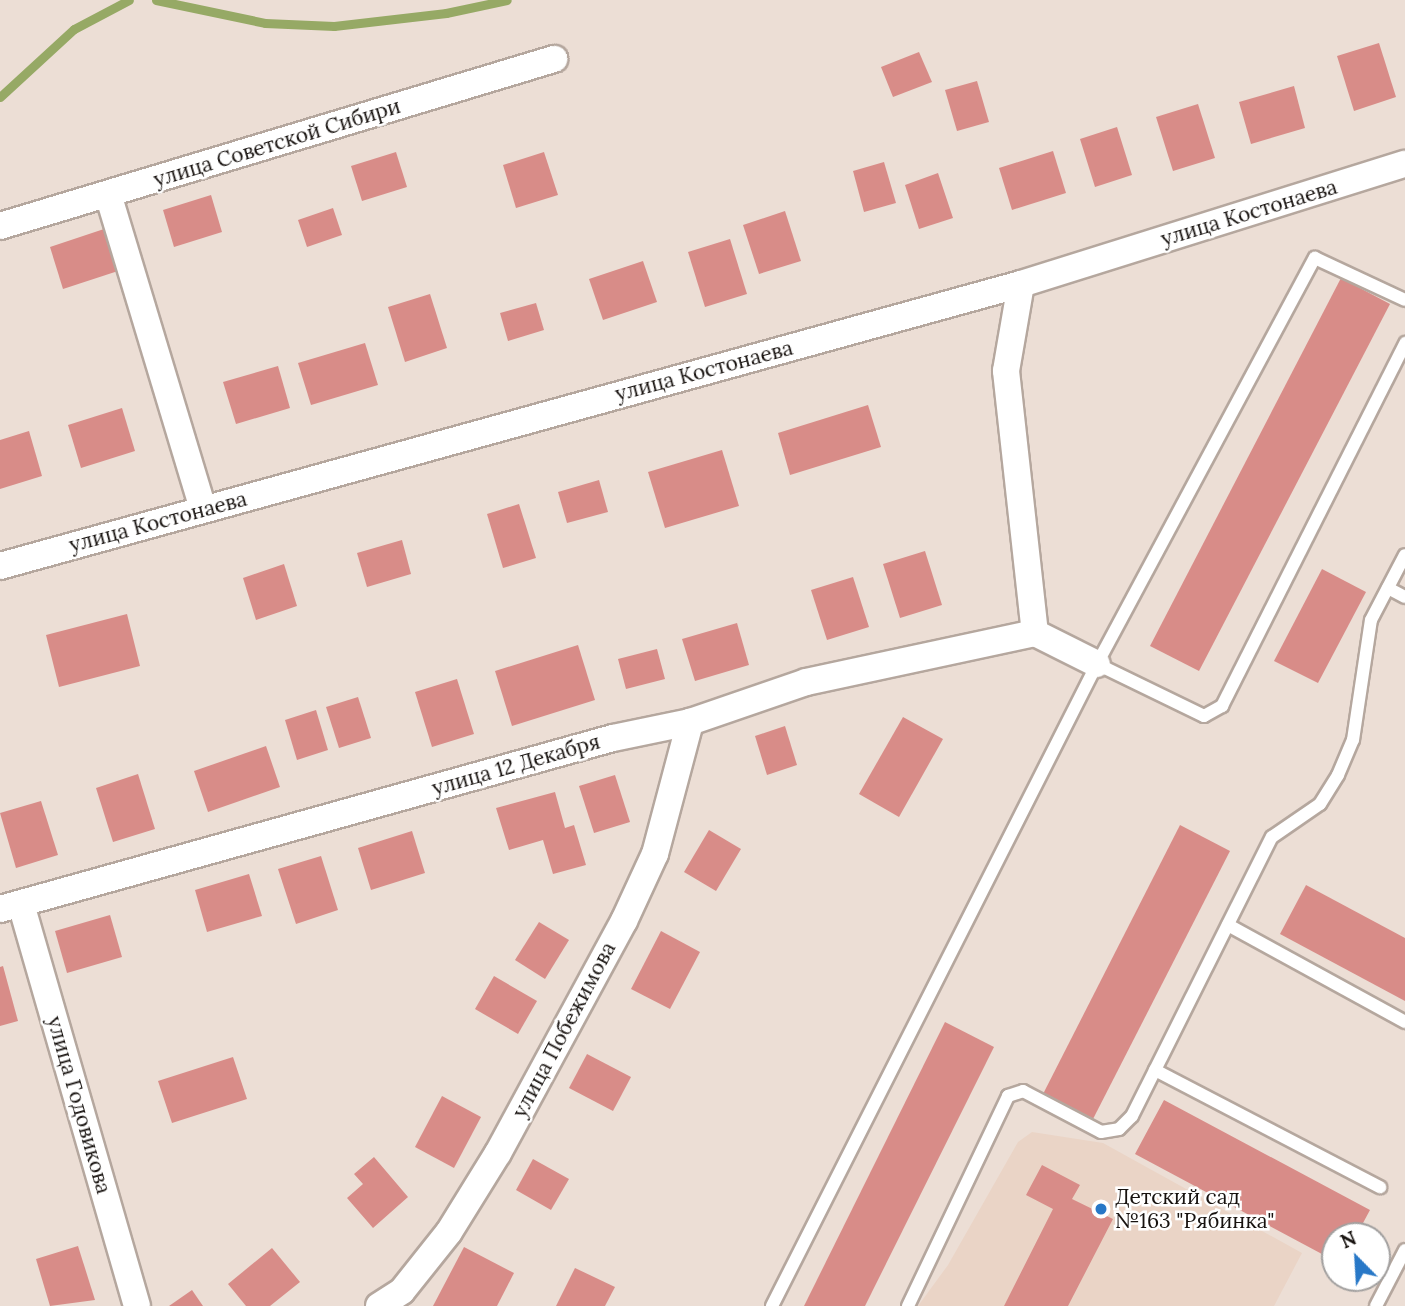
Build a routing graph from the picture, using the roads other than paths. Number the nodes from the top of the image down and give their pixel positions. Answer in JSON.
{"nodes":[{"id":1,"x":554,"y":60,"type":"dead end"},
{"id":2,"x":1405,"y":164,"type":"edge"},
{"id":3,"x":108,"y":194,"type":"junction"},
{"id":4,"x":0,"y":226,"type":"edge"},
{"id":5,"x":1021,"y":284,"type":"junction"},
{"id":6,"x":1405,"y":300,"type":"edge"},
{"id":7,"x":1405,"y":343,"type":"edge"},
{"id":8,"x":204,"y":509,"type":"junction"},
{"id":9,"x":1405,"y":555,"type":"edge"},
{"id":10,"x":0,"y":566,"type":"edge"},
{"id":11,"x":1388,"y":588,"type":"junction"},
{"id":12,"x":1405,"y":597,"type":"edge"},
{"id":13,"x":1035,"y":633,"type":"junction"},
{"id":14,"x":1097,"y":664,"type":"junction"},
{"id":15,"x":690,"y":722,"type":"junction"},
{"id":16,"x":10,"y":906,"type":"edge"},
{"id":17,"x":1228,"y":925,"type":"junction"},
{"id":18,"x":1405,"y":1022,"type":"edge"},
{"id":19,"x":1155,"y":1070,"type":"junction"},
{"id":20,"x":1380,"y":1187,"type":"dead end"},
{"id":21,"x":1405,"y":1251,"type":"edge"},
{"id":22,"x":136,"y":1306,"type":"edge"},
{"id":23,"x":379,"y":1306,"type":"edge"},
{"id":24,"x":772,"y":1306,"type":"edge"},
{"id":25,"x":908,"y":1306,"type":"edge"},
{"id":26,"x":1376,"y":1306,"type":"edge"}],
"edges":[{"from":1,"to":3,"type":"street","name":"улица Советской Сибири"},
{"from":2,"to":5,"type":"street","name":"улица Костонаева"},
{"from":3,"to":4,"type":"street","name":"улица Советской Сибири"},
{"from":3,"to":8,"type":"street"},
{"from":5,"to":8,"type":"street","name":"улица Костонаева"},
{"from":5,"to":13,"type":"street"},
{"from":6,"to":14,"type":"lane"},
{"from":7,"to":14,"type":"lane"},
{"from":8,"to":10,"type":"street","name":"улица Костонаева"},
{"from":9,"to":11,"type":"lane"},
{"from":11,"to":12,"type":"lane"},
{"from":11,"to":17,"type":"lane"},
{"from":13,"to":14,"type":"street"},
{"from":13,"to":15,"type":"street","name":"улица 12 Декабря"},
{"from":14,"to":24,"type":"lane"},
{"from":15,"to":16,"type":"street","name":"улица 12 Декабря"},
{"from":15,"to":23,"type":"street","name":"улица Побежимова"},
{"from":16,"to":22,"type":"street","name":"улица Годовикова"},
{"from":17,"to":18,"type":"lane"},
{"from":17,"to":19,"type":"lane"},
{"from":19,"to":20,"type":"lane"},
{"from":19,"to":25,"type":"lane"},
{"from":21,"to":26,"type":"lane"}]}
